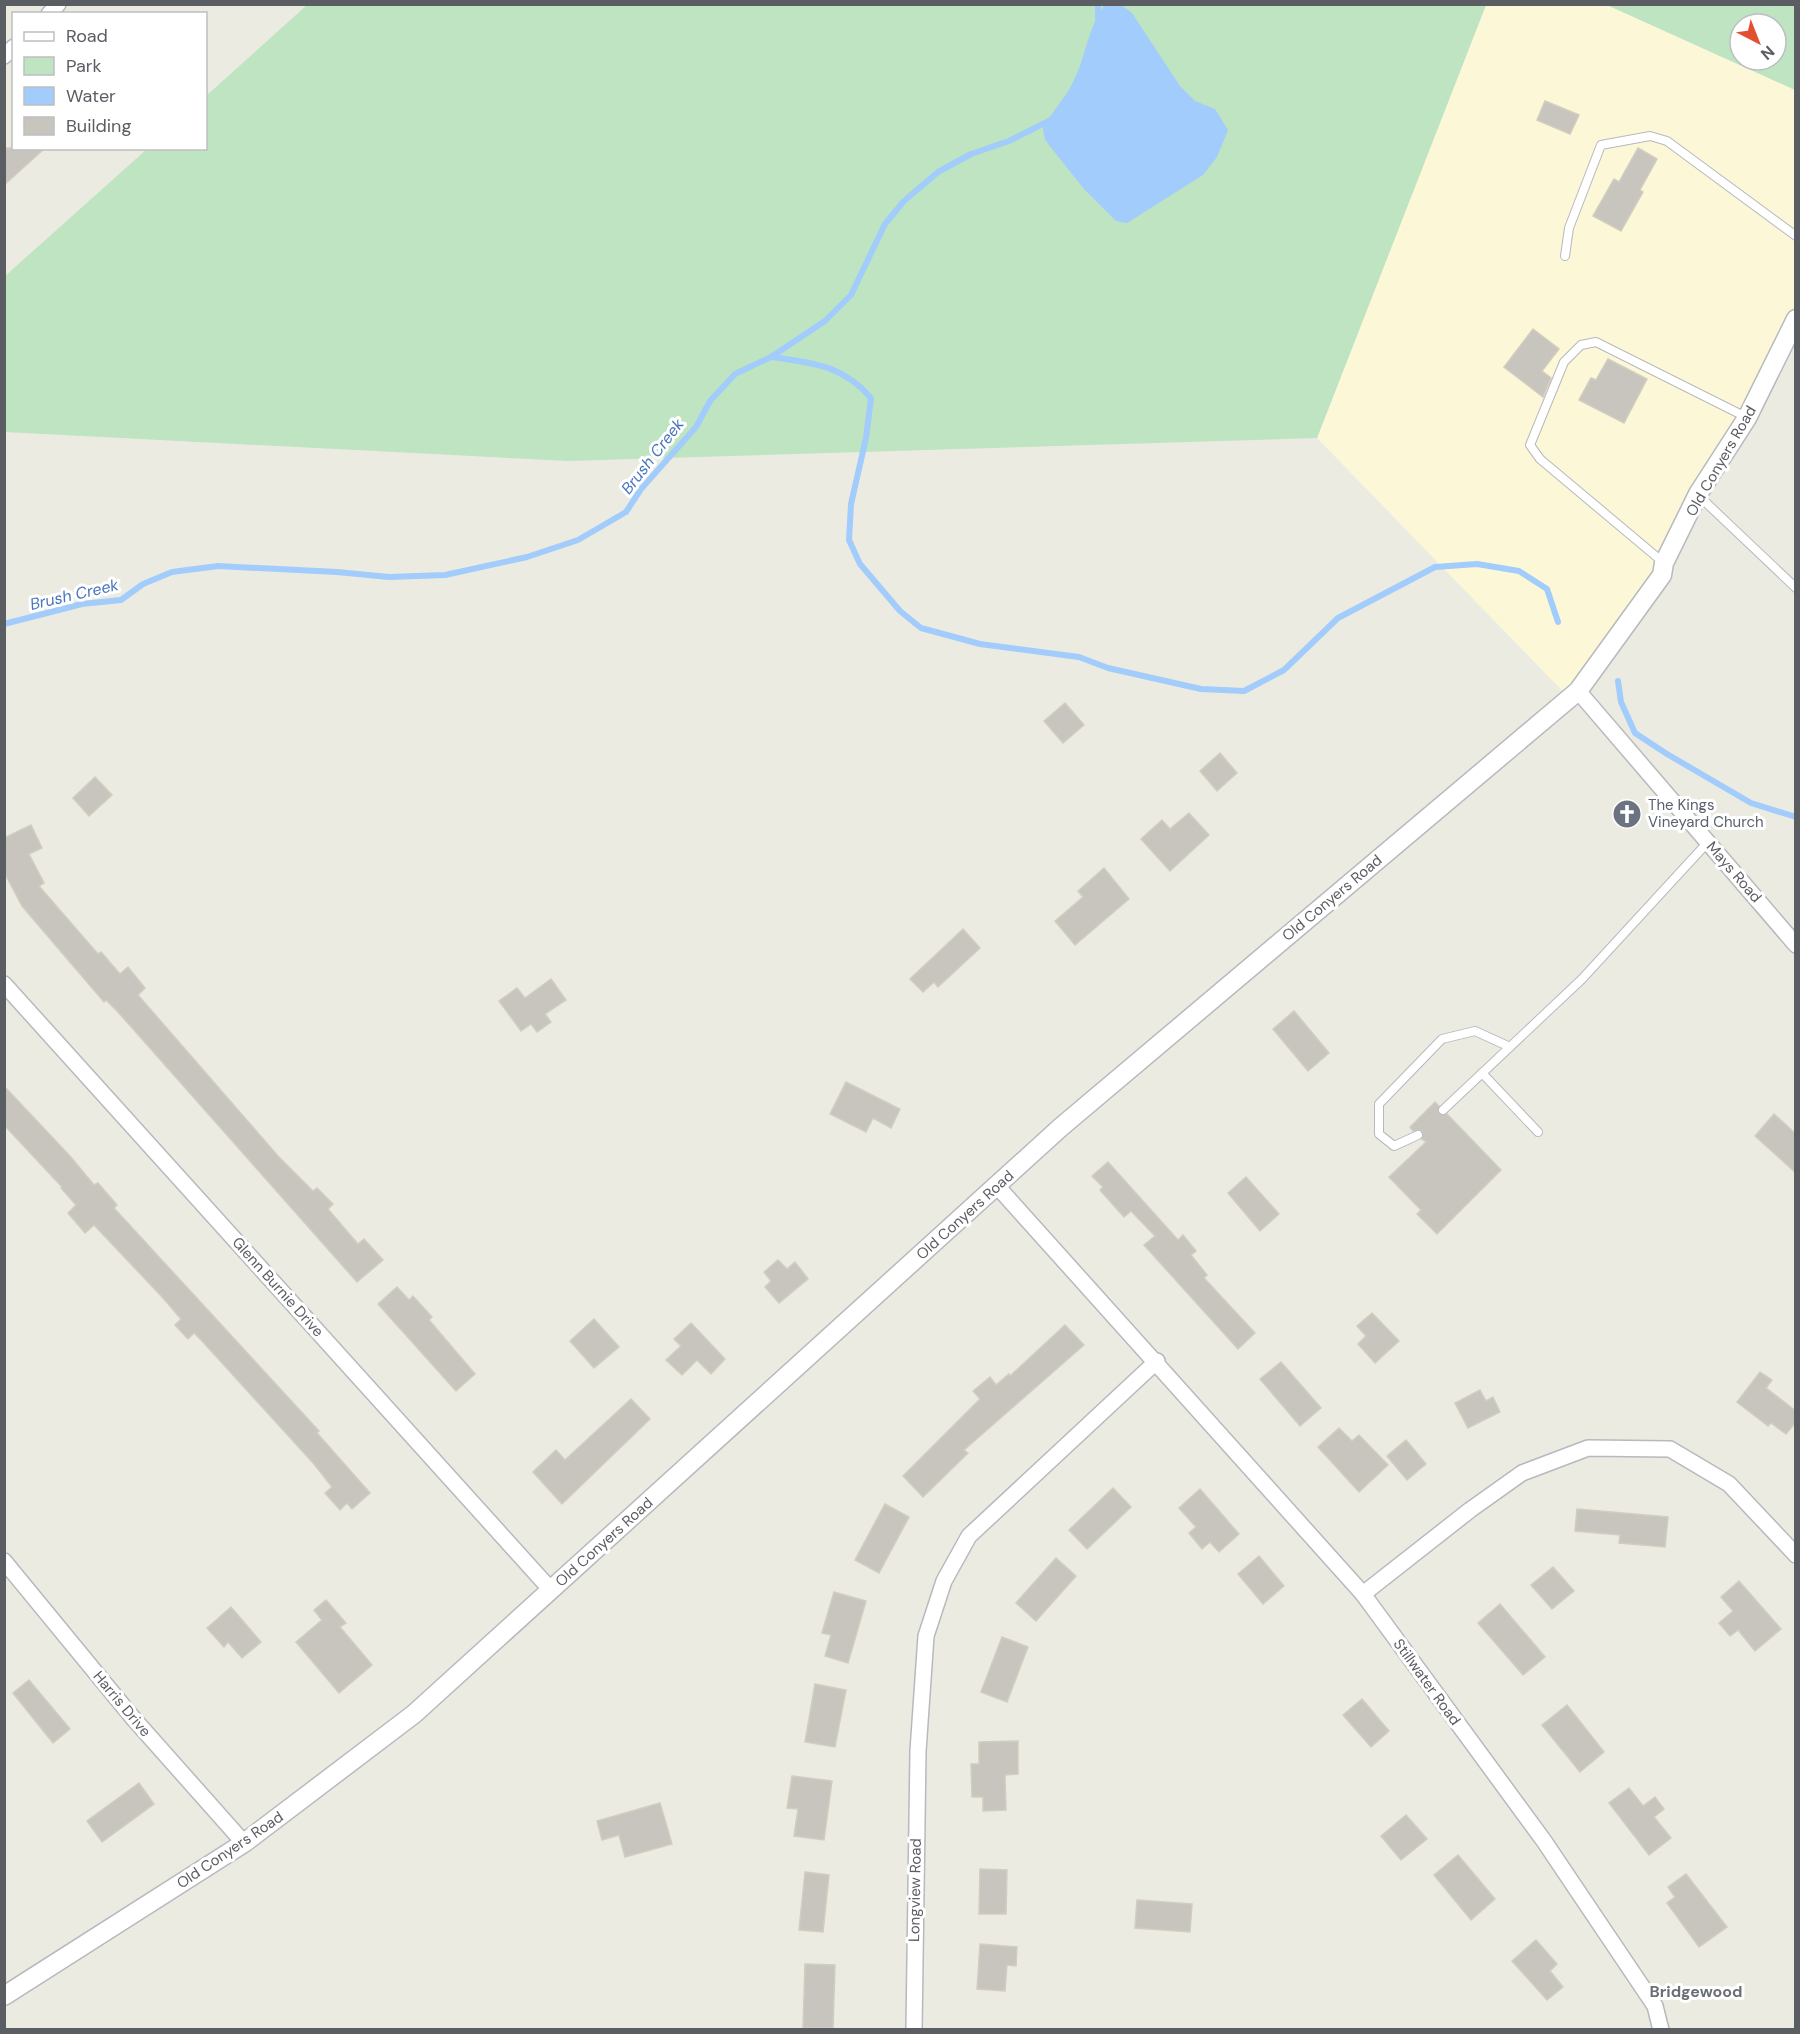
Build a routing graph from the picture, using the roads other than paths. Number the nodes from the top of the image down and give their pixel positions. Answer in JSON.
{"nodes":[{"id":1,"x":1796,"y":236,"type":"edge"},
{"id":2,"x":1564,"y":256,"type":"dead end"},
{"id":3,"x":1796,"y":319,"type":"edge"},
{"id":4,"x":1747,"y":418,"type":"junction"},
{"id":5,"x":1698,"y":494,"type":"junction"},
{"id":6,"x":1664,"y":563,"type":"junction"},
{"id":7,"x":1796,"y":588,"type":"edge"},
{"id":8,"x":1578,"y":691,"type":"junction"},
{"id":9,"x":1708,"y":842,"type":"junction"},
{"id":10,"x":1796,"y":945,"type":"edge"},
{"id":11,"x":4,"y":984,"type":"edge"},
{"id":12,"x":1510,"y":1047,"type":"junction"},
{"id":13,"x":1482,"y":1073,"type":"junction"},
{"id":14,"x":1443,"y":1110,"type":"dead end"},
{"id":15,"x":1538,"y":1132,"type":"dead end"},
{"id":16,"x":1418,"y":1135,"type":"dead end"},
{"id":17,"x":997,"y":1186,"type":"junction"},
{"id":18,"x":1156,"y":1361,"type":"junction"},
{"id":19,"x":1796,"y":1555,"type":"edge"},
{"id":20,"x":4,"y":1561,"type":"edge"},
{"id":21,"x":551,"y":1590,"type":"junction"},
{"id":22,"x":1363,"y":1594,"type":"junction"},
{"id":23,"x":244,"y":1843,"type":"junction"},
{"id":24,"x":4,"y":1996,"type":"edge"},
{"id":25,"x":914,"y":2030,"type":"edge"},
{"id":26,"x":1661,"y":2030,"type":"edge"}],
"edges":[{"from":1,"to":2,"type":"lane"},
{"from":3,"to":4,"type":"street","name":"Old Conyers Road"},
{"from":4,"to":5,"type":"street","name":"Old Conyers Road"},
{"from":4,"to":6,"type":"lane"},
{"from":5,"to":6,"type":"street","name":"Old Conyers Road"},
{"from":5,"to":7,"type":"lane"},
{"from":6,"to":8,"type":"street","name":"Old Conyers Road"},
{"from":8,"to":9,"type":"street","name":"Mays Road"},
{"from":8,"to":17,"type":"street","name":"Old Conyers Road"},
{"from":9,"to":10,"type":"street","name":"Mays Road"},
{"from":9,"to":12,"type":"lane"},
{"from":11,"to":21,"type":"street","name":"Glenn Burnie Drive"},
{"from":12,"to":13,"type":"lane"},
{"from":12,"to":16,"type":"lane"},
{"from":13,"to":14,"type":"lane"},
{"from":13,"to":15,"type":"lane"},
{"from":17,"to":18,"type":"street","name":"Stillwater Road"},
{"from":17,"to":21,"type":"street","name":"Old Conyers Road"},
{"from":18,"to":22,"type":"street","name":"Stillwater Road"},
{"from":18,"to":25,"type":"street","name":"Longview Road"},
{"from":19,"to":22,"type":"street"},
{"from":20,"to":23,"type":"street","name":"Harris Drive"},
{"from":21,"to":23,"type":"street","name":"Old Conyers Road"},
{"from":22,"to":26,"type":"street","name":"Stillwater Road"},
{"from":23,"to":24,"type":"street","name":"Old Conyers Road"}]}
